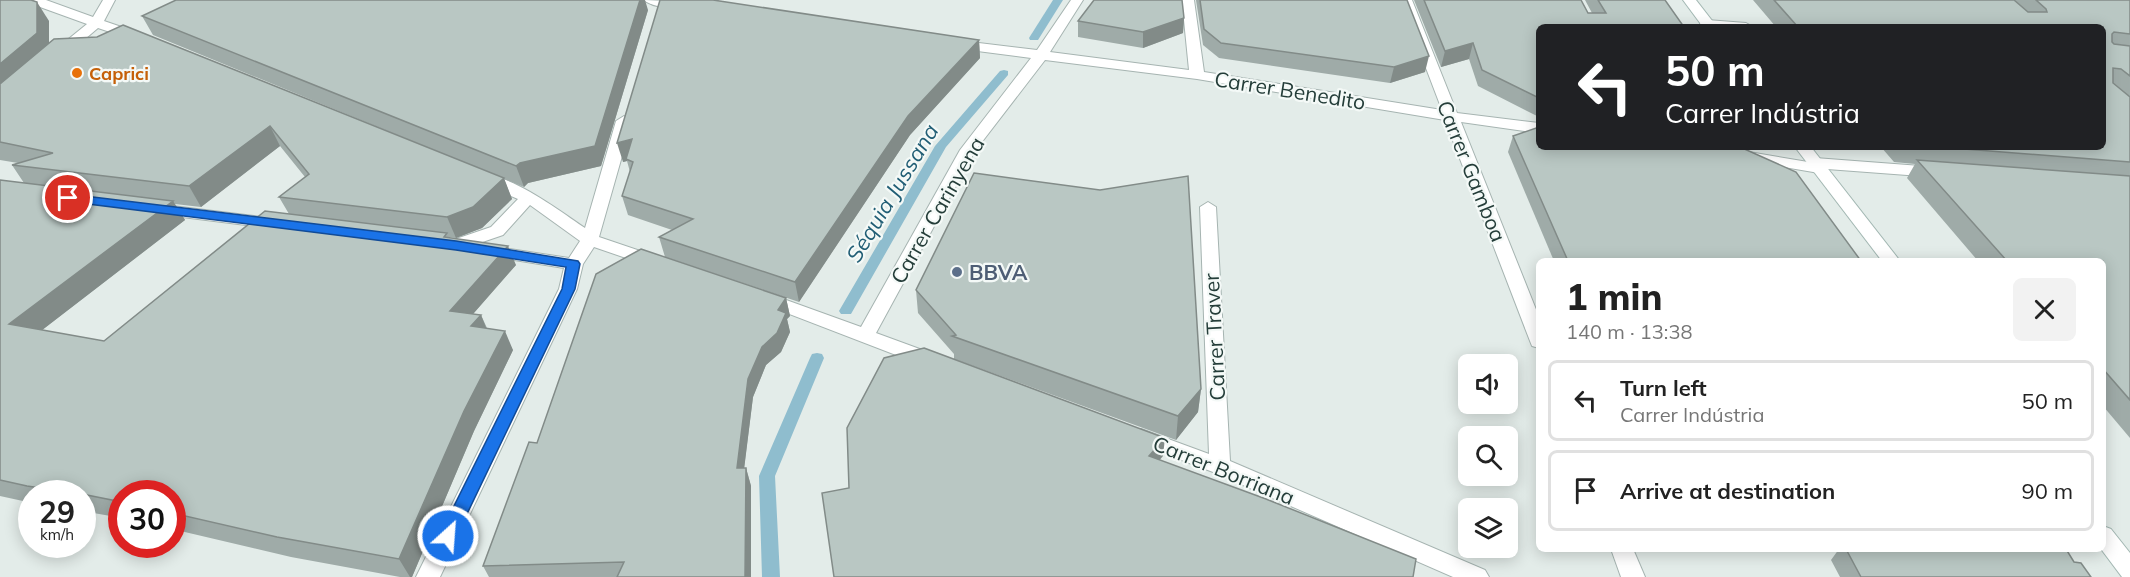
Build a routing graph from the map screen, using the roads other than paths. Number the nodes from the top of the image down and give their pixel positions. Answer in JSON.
{"nodes":[{"id":1,"x":34,"y":0,"type":"edge"},
{"id":2,"x":109,"y":0,"type":"edge"},
{"id":3,"x":1077,"y":0,"type":"edge"},
{"id":4,"x":1188,"y":0,"type":"edge"},
{"id":5,"x":1406,"y":0,"type":"edge"},
{"id":6,"x":1689,"y":0,"type":"edge"},
{"id":7,"x":656,"y":4,"type":"edge"},
{"id":8,"x":694,"y":6,"type":"edge"},
{"id":9,"x":97,"y":22,"type":"junction"},
{"id":10,"x":1707,"y":24,"type":"edge"},
{"id":11,"x":150,"y":42,"type":"edge"},
{"id":12,"x":940,"y":42,"type":"edge"},
{"id":13,"x":1040,"y":56,"type":"junction"},
{"id":14,"x":53,"y":59,"type":"edge"},
{"id":15,"x":1197,"y":75,"type":"junction"},
{"id":16,"x":629,"y":104,"type":"edge"},
{"id":17,"x":1449,"y":116,"type":"junction"},
{"id":18,"x":1536,"y":128,"type":"edge"},
{"id":19,"x":1805,"y":150,"type":"edge"},
{"id":20,"x":1739,"y":156,"type":"edge"},
{"id":21,"x":1817,"y":166,"type":"junction"},
{"id":22,"x":1955,"y":174,"type":"edge"},
{"id":23,"x":474,"y":175,"type":"edge"},
{"id":24,"x":529,"y":197,"type":"junction"},
{"id":25,"x":140,"y":207,"type":"edge"},
{"id":26,"x":1208,"y":207,"type":"dead end"},
{"id":27,"x":292,"y":225,"type":"edge"},
{"id":28,"x":590,"y":240,"type":"junction"},
{"id":29,"x":1889,"y":258,"type":"edge"},
{"id":30,"x":574,"y":264,"type":"junction"},
{"id":31,"x":668,"y":266,"type":"edge"},
{"id":32,"x":746,"y":292,"type":"edge"},
{"id":33,"x":1536,"y":334,"type":"edge"},
{"id":34,"x":865,"y":336,"type":"junction"},
{"id":35,"x":943,"y":365,"type":"edge"},
{"id":36,"x":1120,"y":430,"type":"edge"},
{"id":37,"x":1220,"y":466,"type":"junction"},
{"id":38,"x":2106,"y":539,"type":"edge"},
{"id":39,"x":1623,"y":552,"type":"edge"},
{"id":40,"x":2130,"y":570,"type":"edge"},
{"id":41,"x":428,"y":577,"type":"edge"},
{"id":42,"x":1477,"y":577,"type":"edge"},
{"id":43,"x":1633,"y":577,"type":"edge"}],
"edges":[{"from":1,"to":9,"type":"street"},
{"from":2,"to":9,"type":"street"},
{"from":3,"to":13,"type":"street","name":"Carrer Carinyena"},
{"from":4,"to":15,"type":"street"},
{"from":5,"to":17,"type":"street","name":"Carrer Gamboa"},
{"from":6,"to":10,"type":"street"},
{"from":7,"to":8,"type":"street"},
{"from":9,"to":11,"type":"street"},
{"from":9,"to":14,"type":"street"},
{"from":12,"to":13,"type":"street","name":"Carrer Benedito"},
{"from":13,"to":15,"type":"street","name":"Carrer Benedito"},
{"from":13,"to":34,"type":"street","name":"Carrer Carinyena"},
{"from":15,"to":17,"type":"street","name":"Carrer Benedito"},
{"from":16,"to":28,"type":"street"},
{"from":17,"to":18,"type":"street","name":"Carrer Benedito"},
{"from":17,"to":33,"type":"street","name":"Carrer Gamboa"},
{"from":19,"to":21,"type":"street"},
{"from":20,"to":21,"type":"street"},
{"from":21,"to":22,"type":"street"},
{"from":21,"to":29,"type":"street"},
{"from":23,"to":24,"type":"street"},
{"from":24,"to":28,"type":"street"},
{"from":24,"to":30,"type":"street"},
{"from":25,"to":27,"type":"street"},
{"from":26,"to":37,"type":"street","name":"Carrer Traver"},
{"from":28,"to":30,"type":"street"},
{"from":28,"to":31,"type":"street"},
{"from":30,"to":41,"type":"street"},
{"from":32,"to":34,"type":"street"},
{"from":34,"to":35,"type":"street"},
{"from":36,"to":37,"type":"street","name":"Carrer Borriana"},
{"from":37,"to":42,"type":"street","name":"Carrer Borriana"},
{"from":38,"to":40,"type":"street"},
{"from":39,"to":43,"type":"street"}]}
